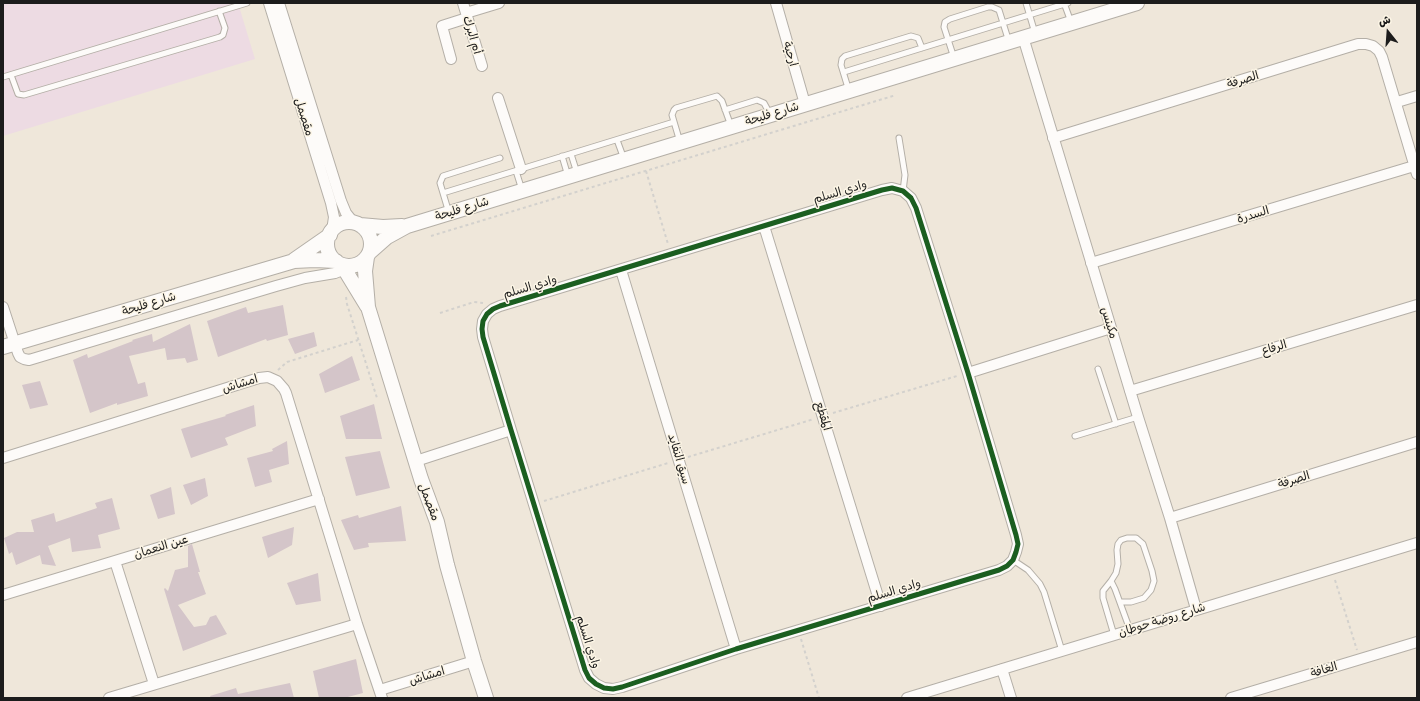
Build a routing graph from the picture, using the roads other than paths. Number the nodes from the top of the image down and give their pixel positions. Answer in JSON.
{"nodes":[{"id":1,"x":247,"y":3,"type":"edge"},
{"id":2,"x":269,"y":3,"type":"edge"},
{"id":3,"x":279,"y":3,"type":"edge"},
{"id":4,"x":499,"y":3,"type":"edge"},
{"id":5,"x":776,"y":3,"type":"edge"},
{"id":6,"x":1026,"y":3,"type":"edge"},
{"id":7,"x":1066,"y":3,"type":"edge"},
{"id":8,"x":1137,"y":3,"type":"edge"},
{"id":9,"x":219,"y":11,"type":"junction"},
{"id":10,"x":466,"y":11,"type":"edge"},
{"id":11,"x":1029,"y":15,"type":"junction"},
{"id":12,"x":1003,"y":23,"type":"junction"},
{"id":13,"x":1071,"y":23,"type":"junction"},
{"id":14,"x":1029,"y":36,"type":"junction"},
{"id":15,"x":948,"y":40,"type":"junction"},
{"id":16,"x":1009,"y":42,"type":"junction"},
{"id":17,"x":922,"y":48,"type":"junction"},
{"id":18,"x":954,"y":58,"type":"junction"},
{"id":19,"x":451,"y":59,"type":"dead end"},
{"id":20,"x":482,"y":66,"type":"dead end"},
{"id":21,"x":844,"y":72,"type":"junction"},
{"id":22,"x":11,"y":75,"type":"junction"},
{"id":23,"x":3,"y":77,"type":"edge"},
{"id":24,"x":849,"y":91,"type":"junction"},
{"id":25,"x":1417,"y":96,"type":"edge"},
{"id":26,"x":498,"y":98,"type":"dead end"},
{"id":27,"x":1397,"y":102,"type":"junction"},
{"id":28,"x":805,"y":104,"type":"junction"},
{"id":29,"x":726,"y":110,"type":"junction"},
{"id":30,"x":770,"y":115,"type":"junction"},
{"id":31,"x":674,"y":122,"type":"junction"},
{"id":32,"x":731,"y":127,"type":"junction"},
{"id":33,"x":899,"y":138,"type":"dead end"},
{"id":34,"x":1053,"y":138,"type":"junction"},
{"id":35,"x":617,"y":140,"type":"junction"},
{"id":36,"x":680,"y":142,"type":"junction"},
{"id":37,"x":571,"y":154,"type":"junction"},
{"id":38,"x":562,"y":156,"type":"junction"},
{"id":39,"x":500,"y":158,"type":"dead end"},
{"id":40,"x":624,"y":160,"type":"junction"},
{"id":41,"x":518,"y":170,"type":"junction"},
{"id":42,"x":1416,"y":170,"type":"edge"},
{"id":43,"x":573,"y":175,"type":"junction"},
{"id":44,"x":522,"y":191,"type":"junction"},
{"id":45,"x":903,"y":191,"type":"junction"},
{"id":46,"x":443,"y":193,"type":"junction"},
{"id":47,"x":449,"y":213,"type":"junction"},
{"id":48,"x":357,"y":224,"type":"junction"},
{"id":49,"x":407,"y":226,"type":"junction"},
{"id":50,"x":764,"y":226,"type":"junction"},
{"id":51,"x":331,"y":233,"type":"junction"},
{"id":52,"x":368,"y":254,"type":"junction"},
{"id":53,"x":294,"y":261,"type":"junction"},
{"id":54,"x":1092,"y":263,"type":"junction"},
{"id":55,"x":344,"y":265,"type":"junction"},
{"id":56,"x":621,"y":270,"type":"junction"},
{"id":57,"x":1417,"y":305,"type":"edge"},
{"id":58,"x":3,"y":307,"type":"edge"},
{"id":59,"x":368,"y":307,"type":"junction"},
{"id":60,"x":1111,"y":328,"type":"junction"},
{"id":61,"x":9,"y":346,"type":"edge"},
{"id":62,"x":1098,"y":369,"type":"dead end"},
{"id":63,"x":968,"y":373,"type":"junction"},
{"id":64,"x":1130,"y":390,"type":"junction"},
{"id":65,"x":1138,"y":417,"type":"junction"},
{"id":66,"x":1116,"y":424,"type":"junction"},
{"id":67,"x":511,"y":430,"type":"junction"},
{"id":68,"x":1075,"y":436,"type":"dead end"},
{"id":69,"x":1417,"y":442,"type":"edge"},
{"id":70,"x":3,"y":458,"type":"edge"},
{"id":71,"x":416,"y":461,"type":"junction"},
{"id":72,"x":319,"y":499,"type":"junction"},
{"id":73,"x":1170,"y":518,"type":"junction"},
{"id":74,"x":1417,"y":543,"type":"edge"},
{"id":75,"x":1013,"y":560,"type":"junction"},
{"id":76,"x":115,"y":561,"type":"junction"},
{"id":77,"x":1111,"y":581,"type":"junction"},
{"id":78,"x":3,"y":595,"type":"edge"},
{"id":79,"x":1120,"y":602,"type":"junction"},
{"id":80,"x":881,"y":606,"type":"junction"},
{"id":81,"x":1196,"y":609,"type":"junction"},
{"id":82,"x":357,"y":624,"type":"junction"},
{"id":83,"x":1130,"y":630,"type":"junction"},
{"id":84,"x":1114,"y":635,"type":"junction"},
{"id":85,"x":1417,"y":642,"type":"edge"},
{"id":86,"x":736,"y":649,"type":"junction"},
{"id":87,"x":1062,"y":651,"type":"junction"},
{"id":88,"x":474,"y":661,"type":"junction"},
{"id":89,"x":1002,"y":669,"type":"junction"},
{"id":90,"x":154,"y":684,"type":"junction"},
{"id":91,"x":381,"y":694,"type":"edge"},
{"id":92,"x":109,"y":698,"type":"edge"},
{"id":93,"x":486,"y":698,"type":"edge"},
{"id":94,"x":907,"y":698,"type":"edge"},
{"id":95,"x":1011,"y":698,"type":"edge"},
{"id":96,"x":1231,"y":698,"type":"edge"}],
"edges":[{"from":1,"to":9,"type":"lane"},
{"from":2,"to":51,"type":"street","name":"مقصمل"},
{"from":3,"to":48,"type":"street","name":"مقصمل"},
{"from":4,"to":10,"type":"street"},
{"from":5,"to":28,"type":"street","name":"ارحية"},
{"from":6,"to":11,"type":"lane"},
{"from":7,"to":11,"type":"lane"},
{"from":7,"to":13,"type":"lane"},
{"from":8,"to":13,"type":"street","name":"شارع فليحة"},
{"from":9,"to":22,"type":"lane"},
{"from":9,"to":22,"type":"lane"},
{"from":10,"to":19,"type":"street"},
{"from":10,"to":20,"type":"street","name":"أم البرك"},
{"from":11,"to":12,"type":"lane"},
{"from":11,"to":14,"type":"lane"},
{"from":12,"to":15,"type":"lane"},
{"from":12,"to":15,"type":"lane"},
{"from":12,"to":16,"type":"lane"},
{"from":13,"to":14,"type":"street","name":"شارع فليحة"},
{"from":14,"to":16,"type":"street","name":"شارع فليحة"},
{"from":14,"to":34,"type":"street","name":"مكينس"},
{"from":15,"to":17,"type":"lane"},
{"from":15,"to":18,"type":"lane"},
{"from":16,"to":18,"type":"street","name":"شارع فليحة"},
{"from":17,"to":21,"type":"lane"},
{"from":17,"to":21,"type":"lane"},
{"from":18,"to":24,"type":"street","name":"شارع فليحة"},
{"from":21,"to":24,"type":"lane"},
{"from":22,"to":23,"type":"lane"},
{"from":24,"to":28,"type":"street","name":"شارع فليحة"},
{"from":25,"to":27,"type":"street"},
{"from":26,"to":41,"type":"street"},
{"from":27,"to":34,"type":"street","name":"الصرفة"},
{"from":27,"to":42,"type":"street","name":"الصرفة"},
{"from":28,"to":30,"type":"street","name":"شارع فليحة"},
{"from":29,"to":30,"type":"lane"},
{"from":29,"to":31,"type":"lane"},
{"from":29,"to":32,"type":"lane"},
{"from":30,"to":32,"type":"street","name":"شارع فليحة"},
{"from":31,"to":35,"type":"lane"},
{"from":31,"to":36,"type":"lane"},
{"from":32,"to":36,"type":"street","name":"شارع فليحة"},
{"from":33,"to":45,"type":"lane"},
{"from":34,"to":54,"type":"street","name":"مكينس"},
{"from":35,"to":37,"type":"lane"},
{"from":35,"to":40,"type":"lane"},
{"from":36,"to":40,"type":"street","name":"شارع فليحة"},
{"from":37,"to":38,"type":"lane"},
{"from":37,"to":43,"type":"lane"},
{"from":38,"to":41,"type":"lane"},
{"from":38,"to":43,"type":"lane"},
{"from":39,"to":46,"type":"lane"},
{"from":40,"to":43,"type":"street","name":"شارع فليحة"},
{"from":41,"to":44,"type":"lane"},
{"from":41,"to":46,"type":"lane"},
{"from":42,"to":54,"type":"street","name":"السدرة"},
{"from":43,"to":44,"type":"street","name":"شارع فليحة"},
{"from":44,"to":47,"type":"street","name":"شارع فليحة"},
{"from":45,"to":50,"type":"street","name":"وادي السلم"},
{"from":45,"to":63,"type":"street"},
{"from":46,"to":47,"type":"lane"},
{"from":47,"to":49,"type":"street","name":"شارع فليحة"},
{"from":48,"to":49,"type":"street","name":"شارع فليحة"},
{"from":48,"to":51,"type":"street"},
{"from":48,"to":52,"type":"street"},
{"from":49,"to":52,"type":"street","name":"شارع فليحة"},
{"from":50,"to":56,"type":"street","name":"وادي السلم"},
{"from":50,"to":80,"type":"street","name":"المقطع"},
{"from":51,"to":53,"type":"street","name":"شارع فليحة"},
{"from":51,"to":55,"type":"street"},
{"from":52,"to":55,"type":"street"},
{"from":52,"to":59,"type":"street","name":"مقصمل"},
{"from":53,"to":55,"type":"street","name":"شارع فليحة"},
{"from":53,"to":61,"type":"street","name":"شارع فليحة"},
{"from":54,"to":60,"type":"street","name":"مكينس"},
{"from":55,"to":59,"type":"street","name":"مقصمل"},
{"from":55,"to":61,"type":"street"},
{"from":56,"to":67,"type":"street","name":"وادي السلم"},
{"from":56,"to":86,"type":"street","name":"سيق النفايد"},
{"from":57,"to":64,"type":"street","name":"الرفاع"},
{"from":58,"to":61,"type":"street"},
{"from":59,"to":71,"type":"street","name":"مقصمل"},
{"from":60,"to":63,"type":"street"},
{"from":60,"to":64,"type":"street","name":"مكينس"},
{"from":62,"to":66,"type":"lane"},
{"from":63,"to":75,"type":"street"},
{"from":64,"to":65,"type":"street","name":"مكينس"},
{"from":65,"to":66,"type":"lane"},
{"from":65,"to":73,"type":"street","name":"مكينس"},
{"from":66,"to":68,"type":"lane"},
{"from":67,"to":71,"type":"street"},
{"from":67,"to":86,"type":"street","name":"وادي السلم"},
{"from":69,"to":73,"type":"street","name":"الصرفة"},
{"from":70,"to":72,"type":"street","name":"امشاش"},
{"from":71,"to":88,"type":"street","name":"مقصمل"},
{"from":72,"to":76,"type":"street","name":"عين النعمان"},
{"from":72,"to":82,"type":"street","name":"امشاش"},
{"from":73,"to":81,"type":"street","name":"مكينس"},
{"from":74,"to":81,"type":"street","name":"شارع روضة حوطان"},
{"from":75,"to":80,"type":"street","name":"وادي السلم"},
{"from":75,"to":87,"type":"lane"},
{"from":76,"to":78,"type":"street","name":"عين النعمان"},
{"from":76,"to":90,"type":"street"},
{"from":77,"to":79,"type":"lane"},
{"from":77,"to":79,"type":"lane"},
{"from":77,"to":84,"type":"lane"},
{"from":79,"to":83,"type":"lane"},
{"from":80,"to":86,"type":"street","name":"وادي السلم"},
{"from":81,"to":83,"type":"street","name":"شارع روضة حوطان"},
{"from":82,"to":90,"type":"street"},
{"from":82,"to":91,"type":"street","name":"امشاش"},
{"from":83,"to":84,"type":"street","name":"شارع روضة حوطان"},
{"from":84,"to":87,"type":"street","name":"شارع روضة حوطان"},
{"from":85,"to":96,"type":"street","name":"الغافة"},
{"from":87,"to":89,"type":"street","name":"شارع روضة حوطان"},
{"from":88,"to":91,"type":"street","name":"امشاش"},
{"from":88,"to":93,"type":"street","name":"مقصمل"},
{"from":89,"to":94,"type":"street","name":"شارع روضة حوطان"},
{"from":89,"to":95,"type":"street"},
{"from":90,"to":92,"type":"street"}]}
